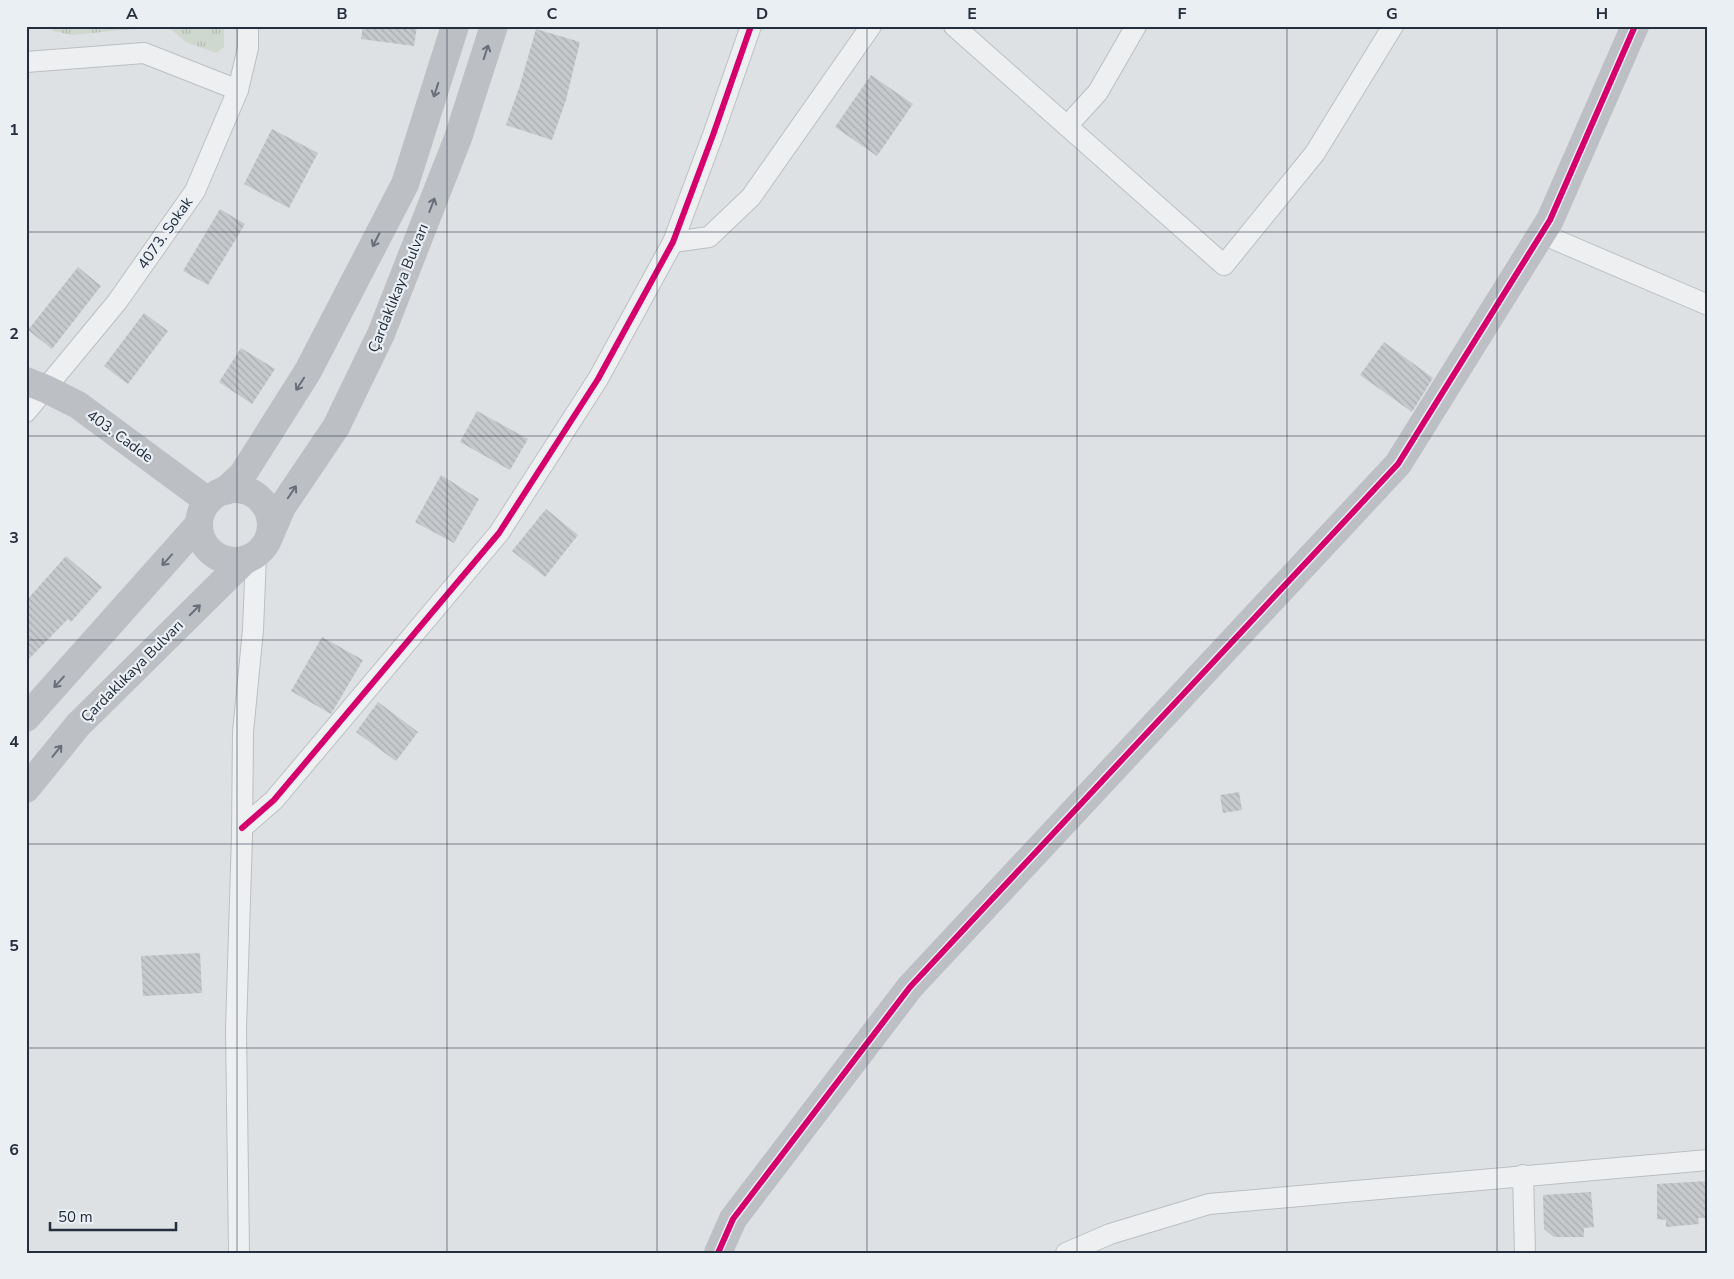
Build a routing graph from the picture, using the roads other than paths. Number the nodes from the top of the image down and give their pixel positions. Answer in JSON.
{"nodes":[{"id":1,"x":248,"y":26,"type":"edge"},
{"id":2,"x":455,"y":26,"type":"edge"},
{"id":3,"x":494,"y":26,"type":"edge"},
{"id":4,"x":751,"y":26,"type":"edge"},
{"id":5,"x":871,"y":26,"type":"edge"},
{"id":6,"x":954,"y":26,"type":"edge"},
{"id":7,"x":1136,"y":26,"type":"edge"},
{"id":8,"x":1393,"y":26,"type":"edge"},
{"id":9,"x":1635,"y":26,"type":"edge"},
{"id":10,"x":26,"y":62,"type":"edge"},
{"id":11,"x":238,"y":90,"type":"junction"},
{"id":12,"x":1067,"y":126,"type":"junction"},
{"id":13,"x":1542,"y":234,"type":"junction"},
{"id":14,"x":673,"y":242,"type":"junction"},
{"id":15,"x":1708,"y":305,"type":"edge"},
{"id":16,"x":36,"y":385,"type":"edge"},
{"id":17,"x":26,"y":412,"type":"edge"},
{"id":18,"x":211,"y":505,"type":"junction"},
{"id":19,"x":257,"y":550,"type":"junction"},
{"id":20,"x":26,"y":718,"type":"edge"},
{"id":21,"x":26,"y":789,"type":"edge"},
{"id":22,"x":242,"y":828,"type":"junction"},
{"id":23,"x":1708,"y":1160,"type":"edge"},
{"id":24,"x":1523,"y":1176,"type":"junction"},
{"id":25,"x":240,"y":1253,"type":"edge"},
{"id":26,"x":718,"y":1253,"type":"edge"},
{"id":27,"x":1066,"y":1253,"type":"edge"},
{"id":28,"x":1525,"y":1253,"type":"edge"}],
"edges":[{"from":1,"to":11,"type":"street","name":"4073. Sokak"},
{"from":2,"to":18,"type":"main road","one_way":true},
{"from":19,"to":3,"type":"main road","name":"Çardaklıkaya Bulvarı","one_way":true},
{"from":4,"to":14,"type":"street"},
{"from":5,"to":14,"type":"street"},
{"from":6,"to":12,"type":"street"},
{"from":7,"to":12,"type":"street"},
{"from":8,"to":12,"type":"street"},
{"from":9,"to":13,"type":"main road"},
{"from":10,"to":11,"type":"street"},
{"from":11,"to":16,"type":"street","name":"4073. Sokak"},
{"from":13,"to":15,"type":"street"},
{"from":13,"to":26,"type":"main road"},
{"from":14,"to":22,"type":"street"},
{"from":16,"to":17,"type":"street","name":"4073. Sokak"},
{"from":16,"to":18,"type":"main road","name":"403. Cadde"},
{"from":18,"to":19,"type":"main road"},
{"from":18,"to":19,"type":"main road"},
{"from":18,"to":20,"type":"main road","one_way":true},
{"from":21,"to":19,"type":"main road","name":"Çardaklıkaya Bulvarı","one_way":true},
{"from":19,"to":22,"type":"street"},
{"from":22,"to":25,"type":"street"},
{"from":23,"to":24,"type":"street"},
{"from":24,"to":27,"type":"street"},
{"from":24,"to":28,"type":"street"}]}
